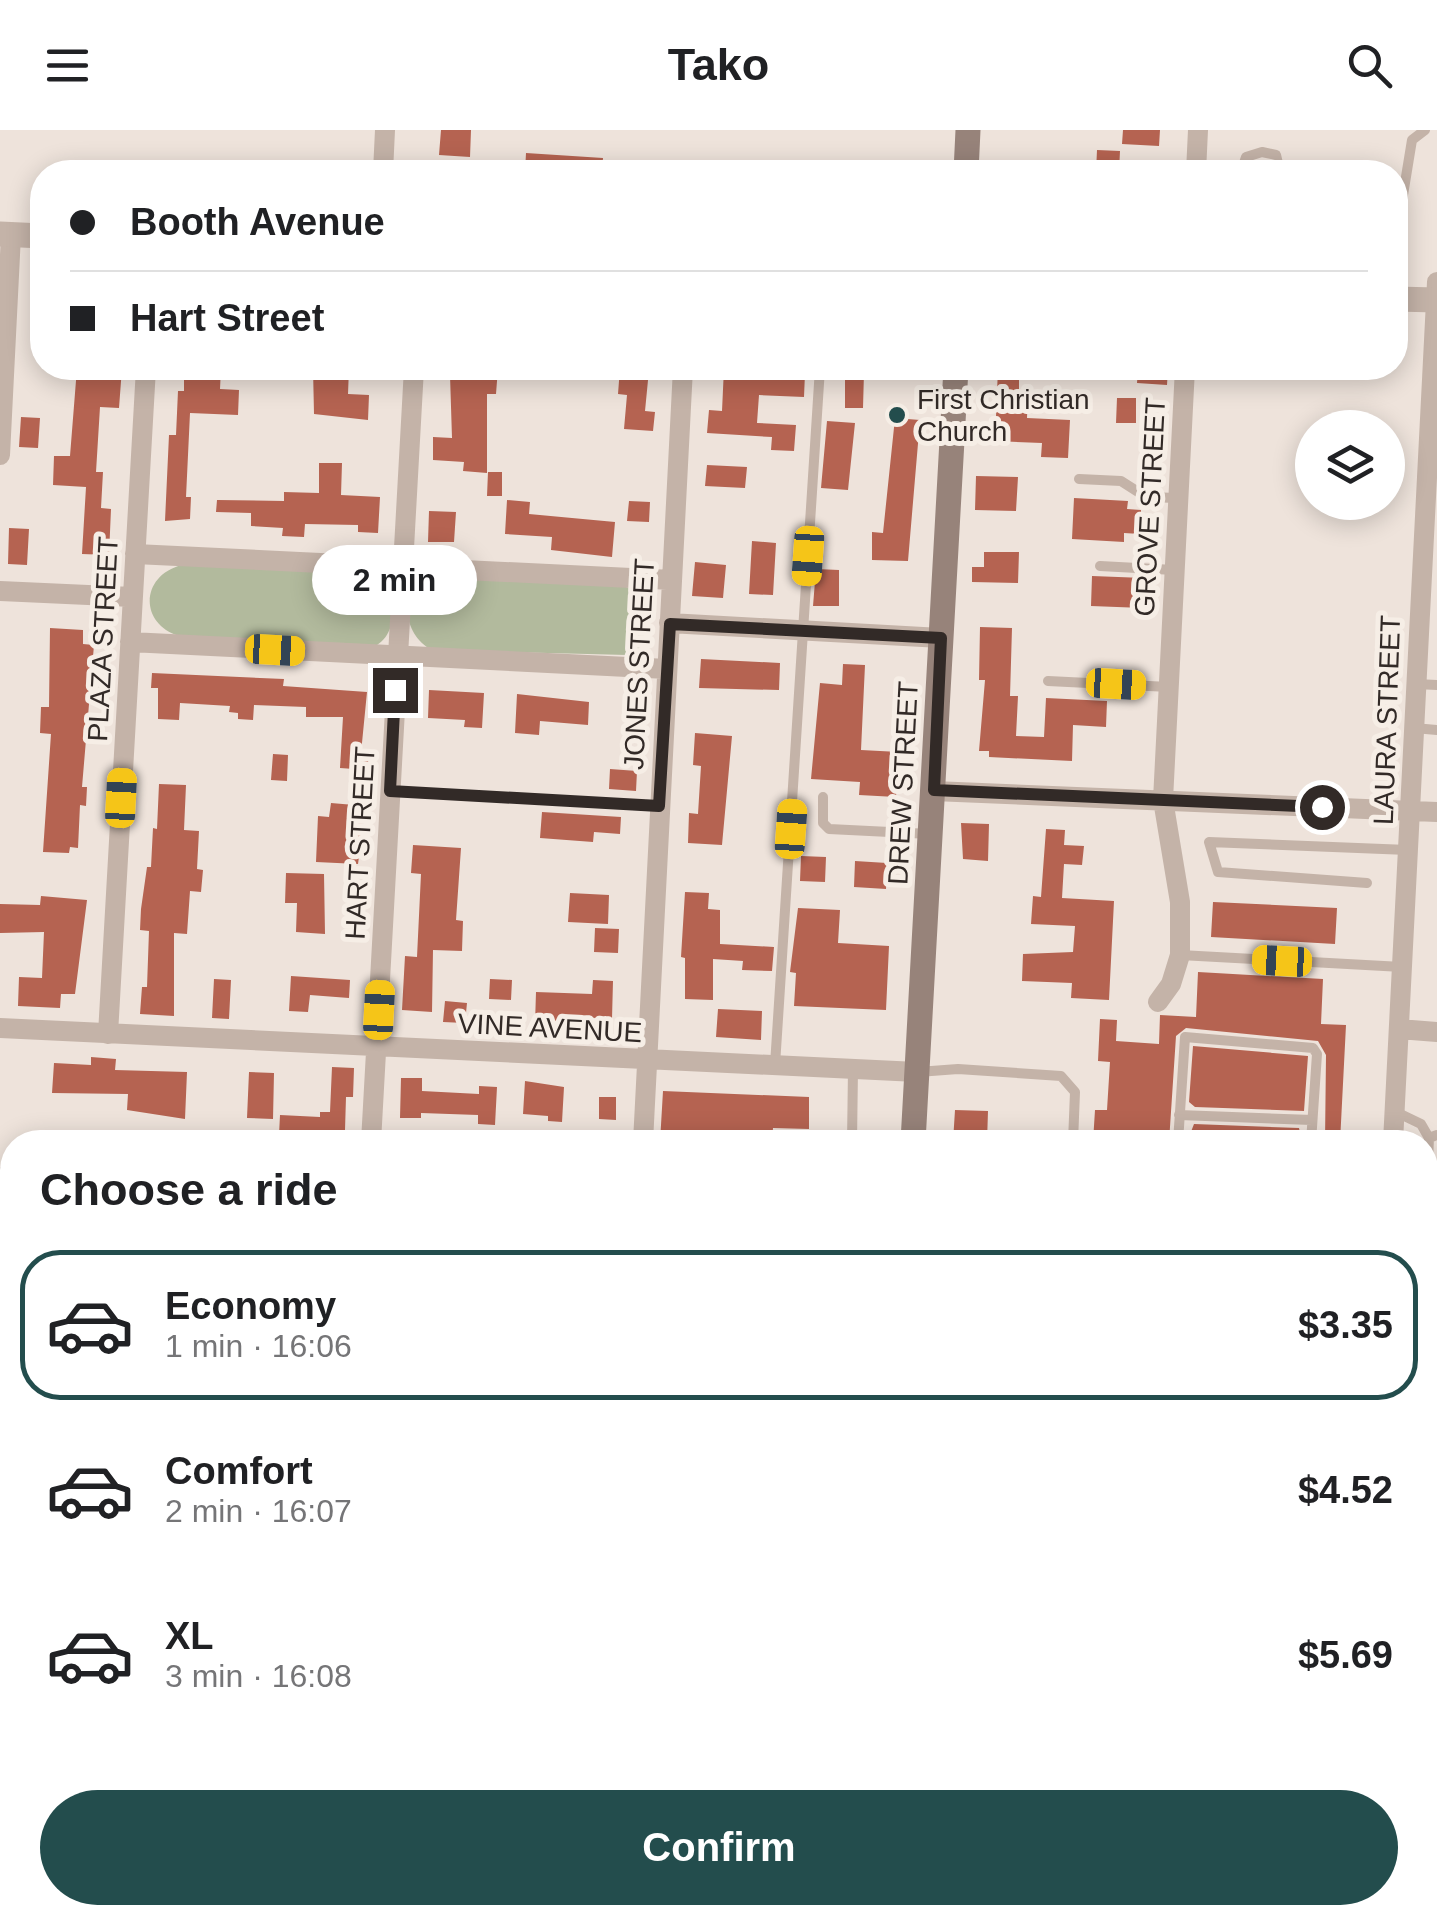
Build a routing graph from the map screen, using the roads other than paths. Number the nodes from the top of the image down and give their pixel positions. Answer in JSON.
{"nodes":[{"id":1,"x":385,"y":130,"type":"edge"},
{"id":2,"x":968,"y":130,"type":"edge"},
{"id":3,"x":1198,"y":130,"type":"edge"},
{"id":4,"x":1425,"y":130,"type":"edge"},
{"id":5,"x":384,"y":160,"type":"edge"},
{"id":6,"x":967,"y":160,"type":"edge"},
{"id":7,"x":1197,"y":160,"type":"edge"},
{"id":8,"x":1245,"y":160,"type":"edge"},
{"id":9,"x":1277,"y":160,"type":"edge"},
{"id":10,"x":1408,"y":164,"type":"edge"},
{"id":11,"x":6,"y":234,"type":"edge"},
{"id":12,"x":1436,"y":294,"type":"edge"},
{"id":13,"x":1408,"y":297,"type":"edge"},
{"id":14,"x":1434,"y":343,"type":"edge"},
{"id":15,"x":145,"y":380,"type":"edge"},
{"id":16,"x":413,"y":380,"type":"edge"},
{"id":17,"x":682,"y":380,"type":"edge"},
{"id":18,"x":819,"y":380,"type":"edge"},
{"id":19,"x":955,"y":380,"type":"edge"},
{"id":20,"x":1184,"y":380,"type":"edge"},
{"id":21,"x":1433,"y":410,"type":"edge"},
{"id":22,"x":0,"y":446,"type":"edge"},
{"id":23,"x":0,"y":455,"type":"edge"},
{"id":24,"x":1080,"y":479,"type":"dead end"},
{"id":25,"x":1431,"y":487,"type":"edge"},
{"id":26,"x":1178,"y":498,"type":"junction"},
{"id":27,"x":135,"y":554,"type":"junction"},
{"id":28,"x":1100,"y":566,"type":"dead end"},
{"id":29,"x":401,"y":567,"type":"junction"},
{"id":30,"x":1175,"y":570,"type":"junction"},
{"id":31,"x":672,"y":580,"type":"junction"},
{"id":32,"x":0,"y":592,"type":"edge"},
{"id":33,"x":132,"y":597,"type":"junction"},
{"id":34,"x":1428,"y":606,"type":"edge"},
{"id":35,"x":670,"y":624,"type":"junction"},
{"id":36,"x":804,"y":631,"type":"junction"},
{"id":37,"x":941,"y":638,"type":"junction"},
{"id":38,"x":130,"y":642,"type":"junction"},
{"id":39,"x":396,"y":656,"type":"junction"},
{"id":40,"x":667,"y":668,"type":"junction"},
{"id":41,"x":1048,"y":680,"type":"dead end"},
{"id":42,"x":1415,"y":684,"type":"junction"},
{"id":43,"x":1437,"y":685,"type":"edge"},
{"id":44,"x":1169,"y":687,"type":"junction"},
{"id":45,"x":1414,"y":728,"type":"junction"},
{"id":46,"x":1437,"y":730,"type":"edge"},
{"id":47,"x":934,"y":790,"type":"junction"},
{"id":48,"x":390,"y":791,"type":"junction"},
{"id":49,"x":824,"y":797,"type":"dead end"},
{"id":50,"x":1163,"y":800,"type":"junction"},
{"id":51,"x":659,"y":806,"type":"junction"},
{"id":52,"x":1412,"y":810,"type":"junction"},
{"id":53,"x":1437,"y":812,"type":"edge"},
{"id":54,"x":931,"y":834,"type":"junction"},
{"id":55,"x":1410,"y":850,"type":"junction"},
{"id":56,"x":1367,"y":883,"type":"dead end"},
{"id":57,"x":1180,"y":956,"type":"junction"},
{"id":58,"x":1402,"y":967,"type":"junction"},
{"id":59,"x":1158,"y":1002,"type":"dead end"},
{"id":60,"x":0,"y":1028,"type":"edge"},
{"id":61,"x":1399,"y":1029,"type":"junction"},
{"id":62,"x":1437,"y":1032,"type":"edge"},
{"id":63,"x":108,"y":1034,"type":"junction"},
{"id":64,"x":377,"y":1047,"type":"junction"},
{"id":65,"x":644,"y":1060,"type":"junction"},
{"id":66,"x":776,"y":1066,"type":"junction"},
{"id":67,"x":854,"y":1069,"type":"junction"},
{"id":68,"x":917,"y":1072,"type":"junction"},
{"id":69,"x":1394,"y":1111,"type":"junction"},
{"id":70,"x":1179,"y":1115,"type":"junction"},
{"id":71,"x":1312,"y":1120,"type":"junction"},
{"id":72,"x":373,"y":1130,"type":"edge"},
{"id":73,"x":643,"y":1130,"type":"edge"},
{"id":74,"x":852,"y":1130,"type":"edge"},
{"id":75,"x":914,"y":1130,"type":"edge"},
{"id":76,"x":1074,"y":1130,"type":"edge"},
{"id":77,"x":1178,"y":1130,"type":"edge"},
{"id":78,"x":1312,"y":1130,"type":"edge"},
{"id":79,"x":1393,"y":1130,"type":"edge"},
{"id":80,"x":1427,"y":1130,"type":"edge"}],
"edges":[{"from":1,"to":5,"type":"street"},
{"from":2,"to":6,"type":"main road"},
{"from":3,"to":7,"type":"street"},
{"from":4,"to":10,"type":"lane"},
{"from":8,"to":9,"type":"lane"},
{"from":11,"to":22,"type":"street"},
{"from":12,"to":13,"type":"street"},
{"from":12,"to":14,"type":"street","name":"LAURA STREET"},
{"from":14,"to":21,"type":"street","name":"LAURA STREET"},
{"from":15,"to":27,"type":"street","name":"PLAZA STREET"},
{"from":16,"to":29,"type":"street","name":"HART STREET"},
{"from":17,"to":31,"type":"street","name":"JONES STREET"},
{"from":18,"to":36,"type":"lane"},
{"from":19,"to":37,"type":"main road","name":"DREW STREET"},
{"from":20,"to":26,"type":"street","name":"GROVE STREET"},
{"from":21,"to":25,"type":"street","name":"LAURA STREET"},
{"from":22,"to":23,"type":"street"},
{"from":24,"to":26,"type":"lane"},
{"from":25,"to":34,"type":"street","name":"LAURA STREET"},
{"from":26,"to":30,"type":"street","name":"GROVE STREET"},
{"from":27,"to":29,"type":"street"},
{"from":27,"to":33,"type":"street","name":"PLAZA STREET"},
{"from":28,"to":30,"type":"lane"},
{"from":29,"to":31,"type":"street"},
{"from":29,"to":39,"type":"street","name":"HART STREET"},
{"from":30,"to":44,"type":"street","name":"GROVE STREET"},
{"from":31,"to":35,"type":"street","name":"JONES STREET"},
{"from":32,"to":33,"type":"street"},
{"from":33,"to":38,"type":"street","name":"PLAZA STREET"},
{"from":34,"to":42,"type":"street","name":"LAURA STREET"},
{"from":35,"to":36,"type":"street"},
{"from":35,"to":40,"type":"street","name":"JONES STREET"},
{"from":36,"to":37,"type":"street"},
{"from":36,"to":66,"type":"lane"},
{"from":37,"to":47,"type":"main road","name":"DREW STREET"},
{"from":38,"to":39,"type":"street"},
{"from":38,"to":63,"type":"street","name":"PLAZA STREET"},
{"from":39,"to":40,"type":"street"},
{"from":39,"to":48,"type":"street","name":"HART STREET"},
{"from":40,"to":51,"type":"street","name":"JONES STREET"},
{"from":41,"to":44,"type":"lane"},
{"from":42,"to":43,"type":"lane"},
{"from":42,"to":45,"type":"street","name":"LAURA STREET"},
{"from":44,"to":50,"type":"street","name":"GROVE STREET"},
{"from":45,"to":46,"type":"lane"},
{"from":45,"to":52,"type":"street","name":"LAURA STREET"},
{"from":47,"to":50,"type":"street"},
{"from":47,"to":54,"type":"main road","name":"DREW STREET"},
{"from":48,"to":51,"type":"lane"},
{"from":48,"to":64,"type":"street","name":"HART STREET"},
{"from":49,"to":54,"type":"lane"},
{"from":50,"to":52,"type":"street"},
{"from":50,"to":57,"type":"street","name":"GROVE STREET"},
{"from":51,"to":65,"type":"street","name":"JONES STREET"},
{"from":52,"to":53,"type":"street"},
{"from":52,"to":55,"type":"street","name":"LAURA STREET"},
{"from":54,"to":68,"type":"main road","name":"DREW STREET"},
{"from":55,"to":56,"type":"lane"},
{"from":55,"to":58,"type":"street","name":"LAURA STREET"},
{"from":57,"to":58,"type":"lane"},
{"from":57,"to":59,"type":"street","name":"GROVE STREET"},
{"from":58,"to":61,"type":"street","name":"LAURA STREET"},
{"from":60,"to":63,"type":"street","name":"VINE AVENUE"},
{"from":61,"to":62,"type":"street"},
{"from":61,"to":69,"type":"street","name":"LAURA STREET"},
{"from":63,"to":64,"type":"street","name":"VINE AVENUE"},
{"from":64,"to":65,"type":"street","name":"VINE AVENUE"},
{"from":64,"to":72,"type":"street","name":"HART STREET"},
{"from":65,"to":66,"type":"street","name":"VINE AVENUE"},
{"from":65,"to":73,"type":"street","name":"JONES STREET"},
{"from":66,"to":67,"type":"street","name":"VINE AVENUE"},
{"from":67,"to":68,"type":"street","name":"VINE AVENUE"},
{"from":67,"to":74,"type":"lane"},
{"from":68,"to":75,"type":"main road","name":"DREW STREET"},
{"from":68,"to":76,"type":"lane"},
{"from":69,"to":79,"type":"street","name":"LAURA STREET"},
{"from":69,"to":80,"type":"lane"},
{"from":70,"to":71,"type":"lane"},
{"from":70,"to":71,"type":"lane"},
{"from":70,"to":77,"type":"lane"},
{"from":71,"to":78,"type":"lane"}]}
